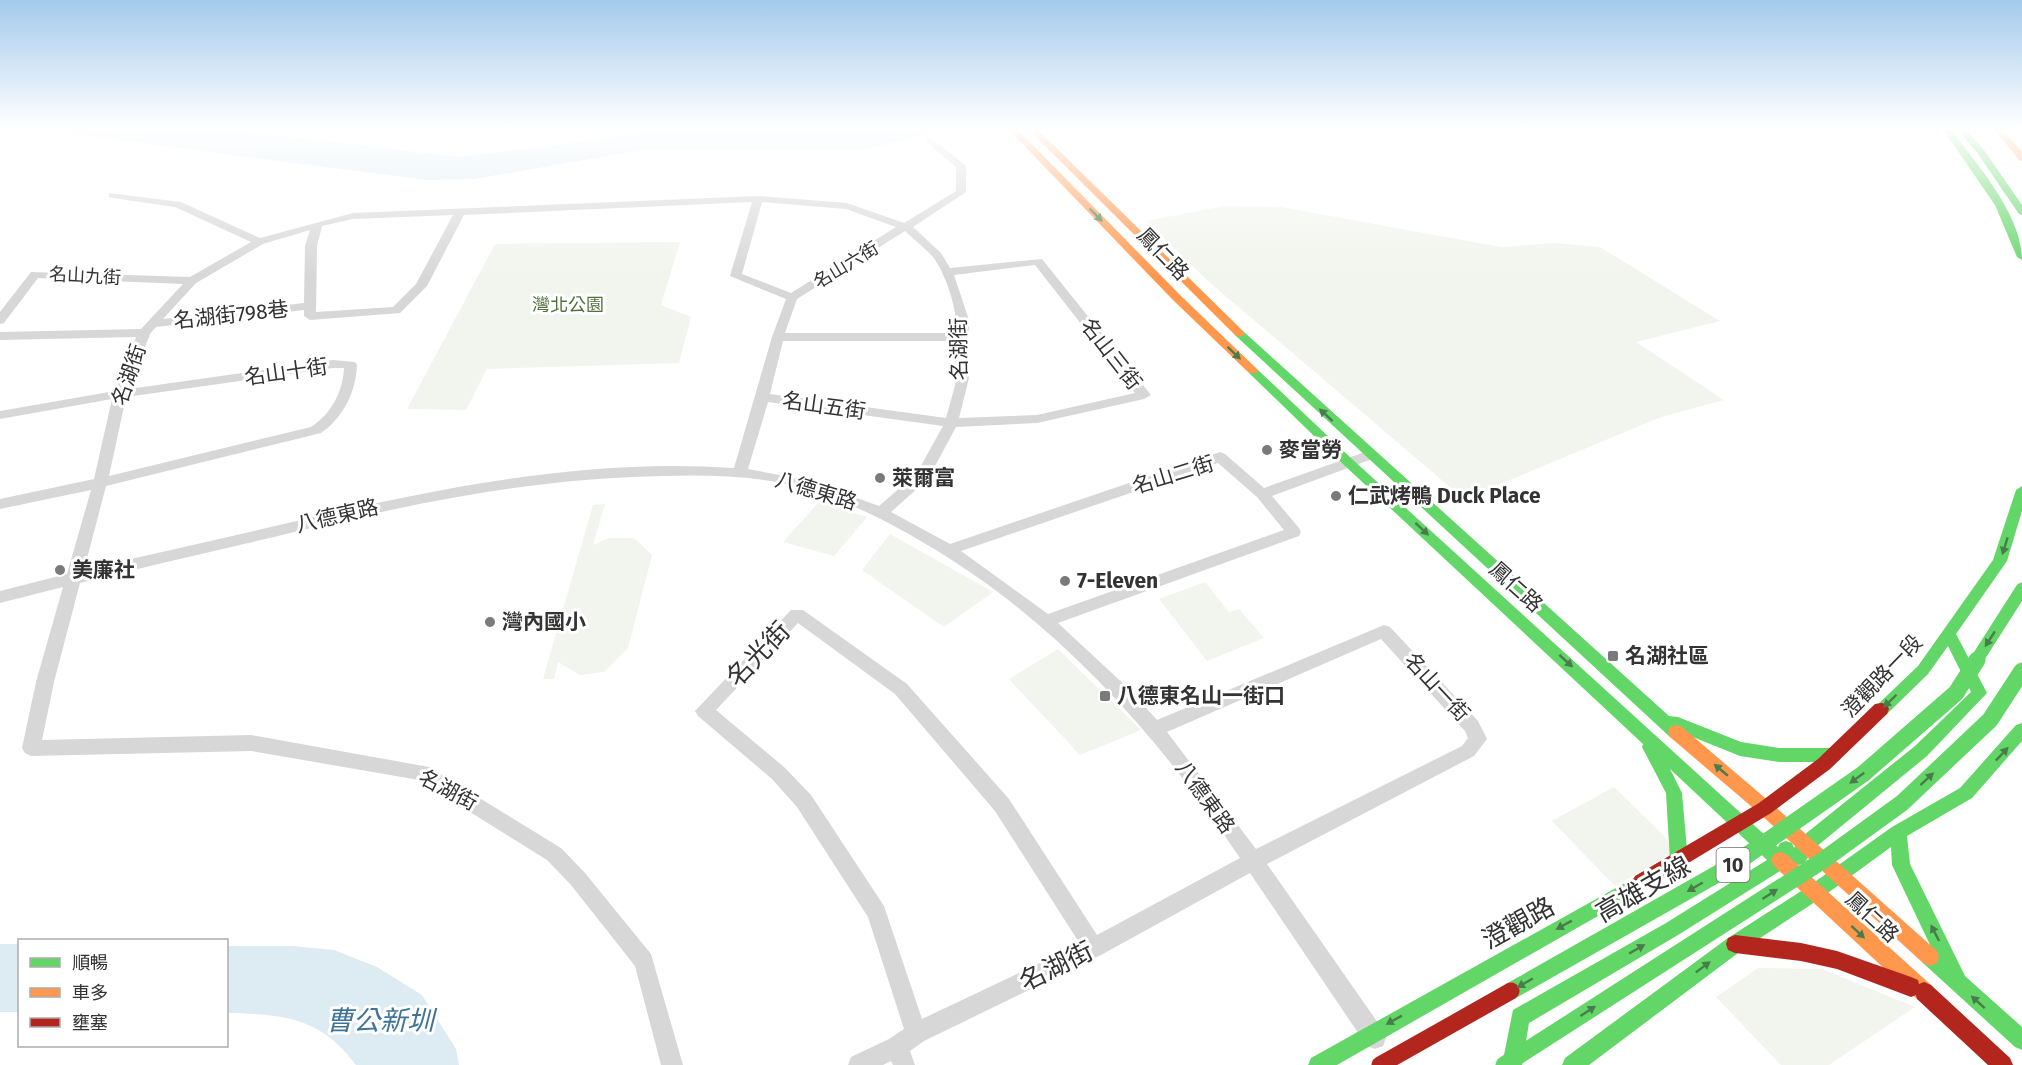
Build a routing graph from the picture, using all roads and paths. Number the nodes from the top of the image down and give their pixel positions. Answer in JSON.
{"nodes":[{"id":1,"x":961,"y":178,"type":"edge"},
{"id":2,"x":1060,"y":178,"type":"edge"},
{"id":3,"x":1081,"y":178,"type":"edge"},
{"id":4,"x":1981,"y":178,"type":"edge"},
{"id":5,"x":1999,"y":178,"type":"edge"},
{"id":6,"x":113,"y":195,"type":"dead end"},
{"id":7,"x":758,"y":199,"type":"junction"},
{"id":8,"x":2022,"y":212,"type":"edge"},
{"id":9,"x":459,"y":213,"type":"junction"},
{"id":10,"x":317,"y":224,"type":"junction"},
{"id":11,"x":908,"y":228,"type":"junction"},
{"id":12,"x":259,"y":242,"type":"junction"},
{"id":13,"x":2022,"y":257,"type":"edge"},
{"id":14,"x":947,"y":272,"type":"junction"},
{"id":15,"x":192,"y":281,"type":"junction"},
{"id":16,"x":792,"y":297,"type":"junction"},
{"id":17,"x":310,"y":306,"type":"junction"},
{"id":18,"x":0,"y":320,"type":"edge"},
{"id":19,"x":148,"y":328,"type":"junction"},
{"id":20,"x":0,"y":336,"type":"edge"},
{"id":21,"x":778,"y":337,"type":"junction"},
{"id":22,"x":963,"y":338,"type":"junction"},
{"id":23,"x":120,"y":394,"type":"junction"},
{"id":24,"x":763,"y":397,"type":"junction"},
{"id":25,"x":0,"y":415,"type":"edge"},
{"id":26,"x":951,"y":423,"type":"junction"},
{"id":27,"x":1370,"y":455,"type":"junction"},
{"id":28,"x":1348,"y":462,"type":"junction"},
{"id":29,"x":740,"y":472,"type":"junction"},
{"id":30,"x":100,"y":483,"type":"junction"},
{"id":31,"x":2022,"y":490,"type":"edge"},
{"id":32,"x":1262,"y":494,"type":"junction"},
{"id":33,"x":0,"y":504,"type":"edge"},
{"id":34,"x":881,"y":513,"type":"junction"},
{"id":35,"x":948,"y":550,"type":"junction"},
{"id":36,"x":74,"y":578,"type":"junction"},
{"id":37,"x":2022,"y":590,"type":"edge"},
{"id":38,"x":0,"y":597,"type":"edge"},
{"id":39,"x":1046,"y":621,"type":"junction"},
{"id":40,"x":1949,"y":634,"type":"junction"},
{"id":41,"x":2022,"y":671,"type":"edge"},
{"id":42,"x":1658,"y":717,"type":"junction"},
{"id":43,"x":1635,"y":724,"type":"junction"},
{"id":44,"x":1155,"y":729,"type":"junction"},
{"id":45,"x":2022,"y":730,"type":"edge"},
{"id":46,"x":1834,"y":754,"type":"junction"},
{"id":47,"x":1765,"y":808,"type":"junction"},
{"id":48,"x":1742,"y":823,"type":"junction"},
{"id":49,"x":1898,"y":832,"type":"junction"},
{"id":50,"x":1792,"y":833,"type":"junction"},
{"id":51,"x":1805,"y":845,"type":"junction"},
{"id":52,"x":1782,"y":860,"type":"junction"},
{"id":53,"x":1679,"y":861,"type":"junction"},
{"id":54,"x":1251,"y":862,"type":"junction"},
{"id":55,"x":1793,"y":871,"type":"junction"},
{"id":56,"x":1838,"y":876,"type":"junction"},
{"id":57,"x":1815,"y":892,"type":"junction"},
{"id":58,"x":1735,"y":944,"type":"junction"},
{"id":59,"x":1094,"y":948,"type":"junction"},
{"id":60,"x":1960,"y":986,"type":"junction"},
{"id":61,"x":1922,"y":991,"type":"junction"},
{"id":62,"x":916,"y":1033,"type":"junction"},
{"id":63,"x":1371,"y":1033,"type":"junction"},
{"id":64,"x":2022,"y":1041,"type":"edge"},
{"id":65,"x":900,"y":1056,"type":"edge"},
{"id":66,"x":672,"y":1065,"type":"edge"},
{"id":67,"x":859,"y":1065,"type":"edge"},
{"id":68,"x":1318,"y":1065,"type":"edge"},
{"id":69,"x":1380,"y":1065,"type":"edge"},
{"id":70,"x":1395,"y":1065,"type":"edge"},
{"id":71,"x":1504,"y":1065,"type":"edge"},
{"id":72,"x":1512,"y":1065,"type":"edge"},
{"id":73,"x":1572,"y":1065,"type":"edge"},
{"id":74,"x":2003,"y":1065,"type":"edge"}],
"edges":[{"from":1,"to":11,"type":"street","name":"名山六街"},
{"from":2,"to":28,"type":"main road","name":"鳳仁路","one_way":true},
{"from":27,"to":3,"type":"main road","name":"鳳仁路","one_way":true},
{"from":4,"to":13,"type":"main road"},
{"from":5,"to":8,"type":"main road"},
{"from":6,"to":12,"type":"street"},
{"from":7,"to":9,"type":"street","name":"名湖街"},
{"from":7,"to":11,"type":"street","name":"名湖街"},
{"from":7,"to":16,"type":"street","name":"名山六街"},
{"from":9,"to":10,"type":"street","name":"名湖街"},
{"from":9,"to":17,"type":"street"},
{"from":10,"to":12,"type":"street","name":"名湖街"},
{"from":10,"to":17,"type":"street"},
{"from":11,"to":14,"type":"street","name":"名湖街"},
{"from":11,"to":16,"type":"street","name":"名山六街"},
{"from":12,"to":15,"type":"street","name":"名湖街"},
{"from":14,"to":22,"type":"street","name":"名湖街"},
{"from":14,"to":26,"type":"street","name":"名山三街"},
{"from":15,"to":18,"type":"street","name":"名山九街"},
{"from":15,"to":19,"type":"street","name":"名湖街"},
{"from":16,"to":21,"type":"street","name":"名山五街"},
{"from":17,"to":19,"type":"street","name":"名湖街798巷"},
{"from":19,"to":20,"type":"street"},
{"from":19,"to":23,"type":"street","name":"名湖街"},
{"from":21,"to":22,"type":"street"},
{"from":21,"to":24,"type":"street","name":"名山五街"},
{"from":22,"to":26,"type":"street","name":"名湖街"},
{"from":23,"to":25,"type":"street","name":"名山十街"},
{"from":23,"to":30,"type":"street","name":"名湖街"},
{"from":23,"to":30,"type":"street","name":"名山十街"},
{"from":24,"to":26,"type":"street","name":"名山五街"},
{"from":24,"to":29,"type":"street"},
{"from":26,"to":34,"type":"street","name":"名湖街"},
{"from":27,"to":28,"type":"street"},
{"from":27,"to":42,"type":"main road","name":"鳳仁路"},
{"from":28,"to":32,"type":"street"},
{"from":28,"to":43,"type":"main road","name":"鳳仁路","one_way":true},
{"from":29,"to":34,"type":"street","name":"八德東路"},
{"from":29,"to":36,"type":"street","name":"八德東路"},
{"from":30,"to":33,"type":"street","name":"名山十街"},
{"from":30,"to":36,"type":"street","name":"名湖街"},
{"from":31,"to":40,"type":"main road","name":"澄觀路一段","one_way":true},
{"from":32,"to":35,"type":"street","name":"名山二街"},
{"from":32,"to":39,"type":"street","name":"名山二街"},
{"from":34,"to":35,"type":"street","name":"八德東路"},
{"from":35,"to":39,"type":"street","name":"八德東路"},
{"from":36,"to":38,"type":"street","name":"八德東路"},
{"from":36,"to":66,"type":"street","name":"名湖街"},
{"from":37,"to":69,"type":"main road","name":"高雄支線","number":"10","one_way":true,"bridge":true},
{"from":39,"to":44,"type":"street","name":"八德東路"},
{"from":40,"to":46,"type":"main road","name":"澄觀路一段","one_way":true},
{"from":40,"to":51,"type":"main road"},
{"from":71,"to":41,"type":"main road","number":"10","one_way":true,"bridge":true},
{"from":42,"to":46,"type":"main road"},
{"from":47,"to":42,"type":"main road","name":"鳳仁路","one_way":true},
{"from":43,"to":48,"type":"main road","name":"鳳仁路"},
{"from":43,"to":53,"type":"main road"},
{"from":44,"to":54,"type":"street","name":"八德東路"},
{"from":44,"to":54,"type":"street","name":"名山一街"},
{"from":49,"to":45,"type":"main road","one_way":true},
{"from":46,"to":47,"type":"main road","name":"澄觀路一段"},
{"from":47,"to":48,"type":"main road","name":"澄觀路一段"},
{"from":47,"to":50,"type":"main road","name":"鳳仁路"},
{"from":48,"to":52,"type":"main road","name":"鳳仁路"},
{"from":48,"to":53,"type":"main road","name":"澄觀路"},
{"from":49,"to":56,"type":"main road"},
{"from":60,"to":49,"type":"main road","one_way":true},
{"from":50,"to":51,"type":"main road","name":"鳳仁路"},
{"from":50,"to":52,"type":"main road"},
{"from":51,"to":55,"type":"main road"},
{"from":51,"to":56,"type":"main road","name":"鳳仁路"},
{"from":52,"to":55,"type":"main road","name":"鳳仁路"},
{"from":72,"to":52,"type":"main road","one_way":true},
{"from":53,"to":63,"type":"main road","name":"澄觀路","one_way":true},
{"from":54,"to":59,"type":"street","name":"名湖街"},
{"from":54,"to":63,"type":"street","name":"八德東路"},
{"from":55,"to":57,"type":"main road","name":"鳳仁路"},
{"from":56,"to":57,"type":"main road"},
{"from":56,"to":60,"type":"main road","name":"鳳仁路"},
{"from":57,"to":58,"type":"main road"},
{"from":57,"to":61,"type":"main road","name":"鳳仁路","one_way":true},
{"from":58,"to":61,"type":"main road"},
{"from":73,"to":58,"type":"main road","one_way":true},
{"from":59,"to":62,"type":"street","name":"名湖街"},
{"from":59,"to":62,"type":"street","name":"名光街"},
{"from":64,"to":60,"type":"main road","name":"鳳仁路","one_way":true},
{"from":61,"to":74,"type":"main road","name":"鳳仁路"},
{"from":62,"to":65,"type":"street","name":"名湖街"},
{"from":63,"to":68,"type":"main road","name":"澄觀路"},
{"from":63,"to":70,"type":"street","name":"八德東路"},
{"from":65,"to":67,"type":"street","name":"名湖街"}]}
